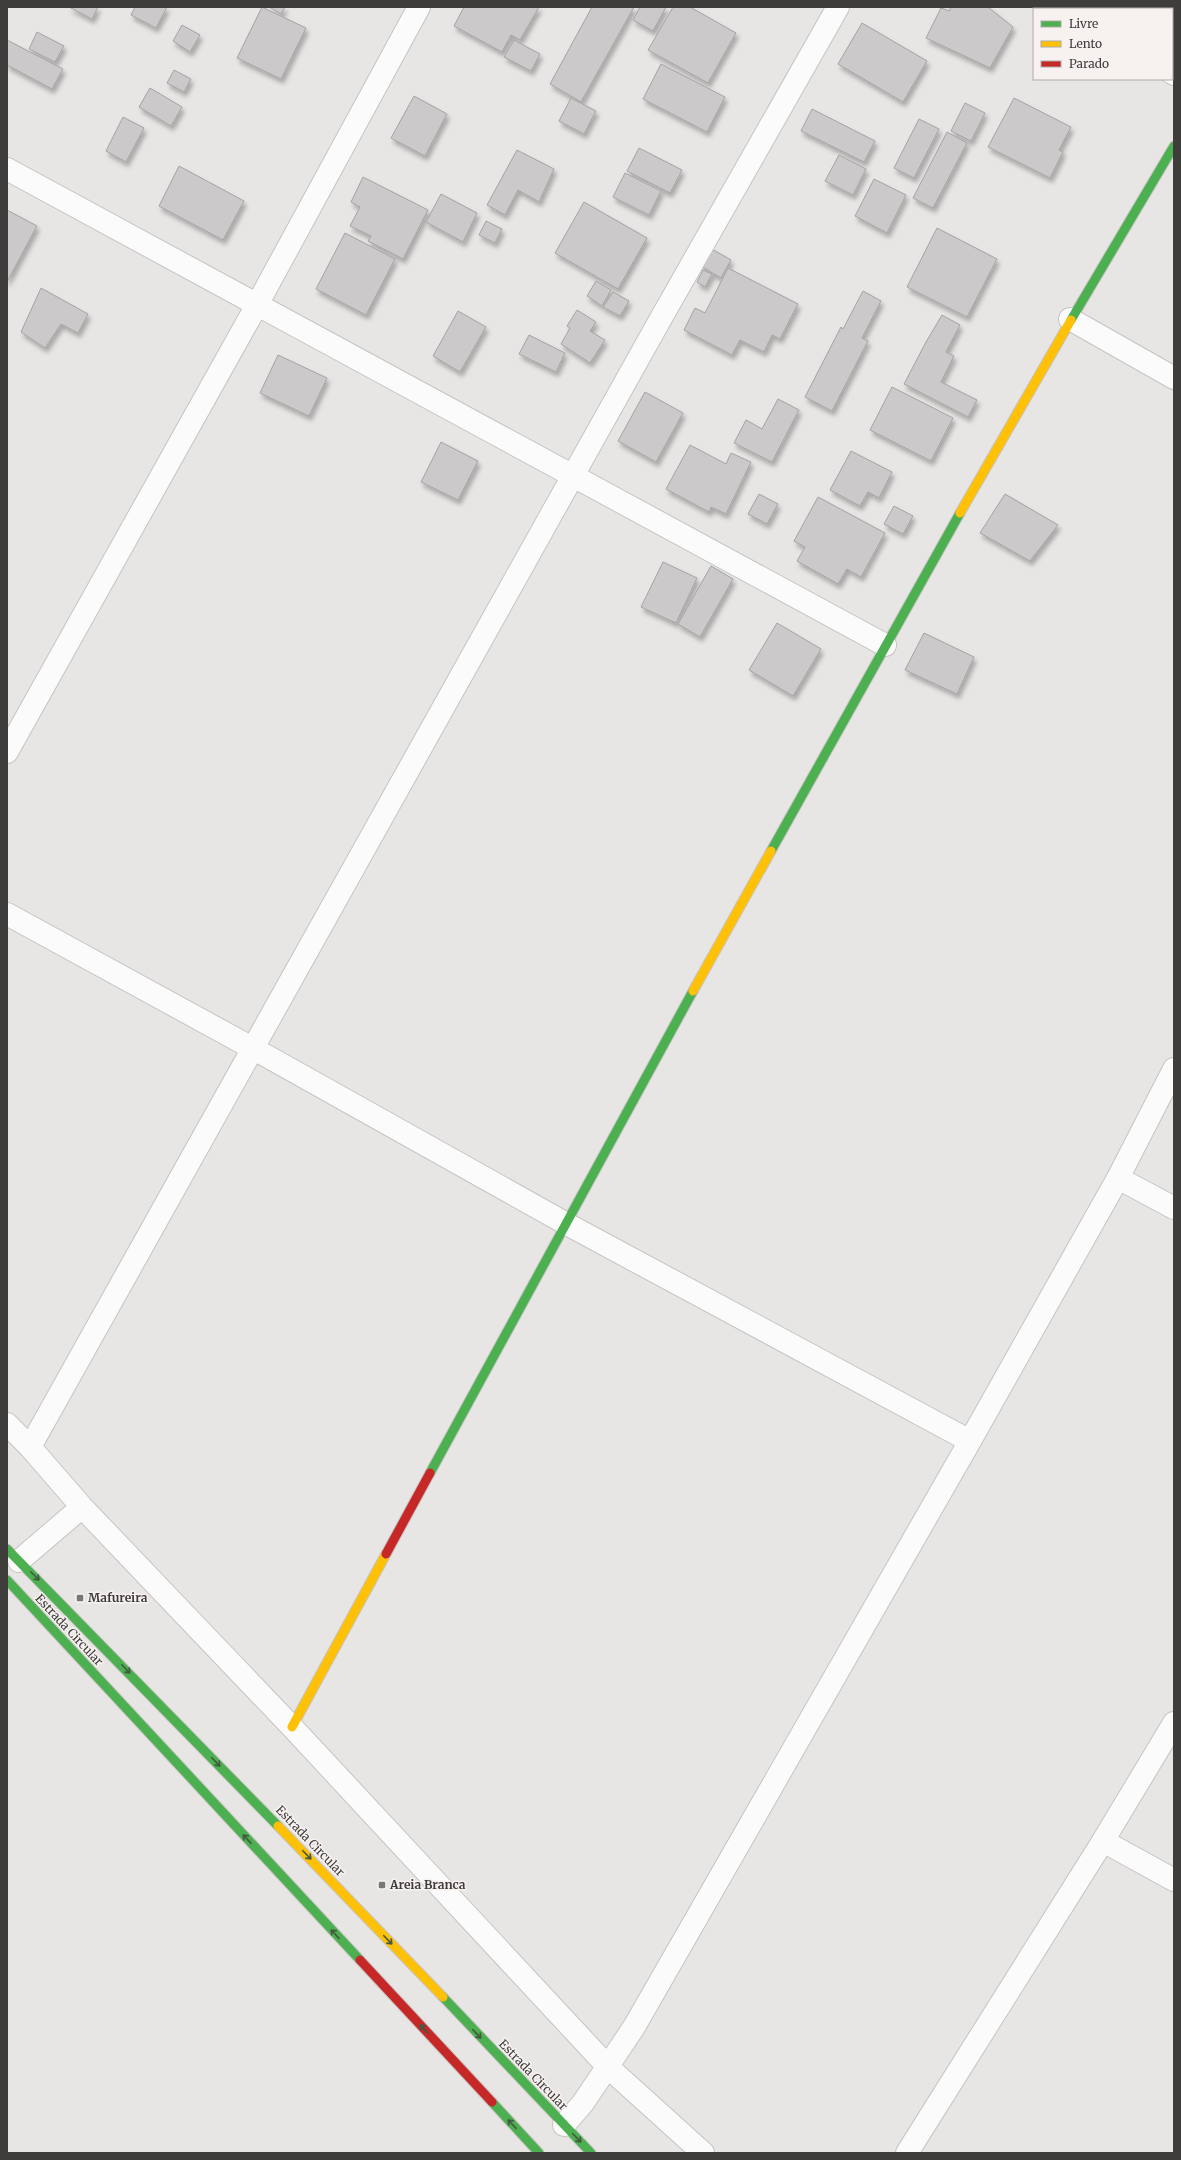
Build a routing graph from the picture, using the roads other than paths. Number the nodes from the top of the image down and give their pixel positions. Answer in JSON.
{"nodes":[{"id":1,"x":419,"y":7,"type":"edge"},
{"id":2,"x":838,"y":7,"type":"edge"},
{"id":3,"x":1174,"y":146,"type":"edge"},
{"id":4,"x":7,"y":169,"type":"edge"},
{"id":5,"x":258,"y":303,"type":"junction"},
{"id":6,"x":1070,"y":319,"type":"junction"},
{"id":7,"x":1174,"y":378,"type":"edge"},
{"id":8,"x":574,"y":475,"type":"junction"},
{"id":9,"x":885,"y":645,"type":"junction"},
{"id":10,"x":7,"y":752,"type":"edge"},
{"id":11,"x":7,"y":914,"type":"edge"},
{"id":12,"x":254,"y":1049,"type":"junction"},
{"id":13,"x":1174,"y":1069,"type":"edge"},
{"id":14,"x":1118,"y":1178,"type":"junction"},
{"id":15,"x":1174,"y":1208,"type":"edge"},
{"id":16,"x":565,"y":1222,"type":"junction"},
{"id":17,"x":7,"y":1424,"type":"edge"},
{"id":18,"x":970,"y":1441,"type":"junction"},
{"id":19,"x":30,"y":1447,"type":"junction"},
{"id":20,"x":82,"y":1507,"type":"junction"},
{"id":21,"x":13,"y":1555,"type":"edge"},
{"id":22,"x":7,"y":1580,"type":"edge"},
{"id":23,"x":1174,"y":1723,"type":"edge"},
{"id":24,"x":292,"y":1727,"type":"junction"},
{"id":25,"x":1103,"y":1841,"type":"junction"},
{"id":26,"x":1174,"y":1880,"type":"edge"},
{"id":27,"x":609,"y":2068,"type":"junction"},
{"id":28,"x":564,"y":2125,"type":"junction"},
{"id":29,"x":539,"y":2153,"type":"edge"},
{"id":30,"x":591,"y":2153,"type":"edge"},
{"id":31,"x":703,"y":2153,"type":"edge"},
{"id":32,"x":906,"y":2153,"type":"edge"}],
"edges":[{"from":1,"to":5,"type":"street"},
{"from":2,"to":8,"type":"street"},
{"from":3,"to":6,"type":"street"},
{"from":4,"to":5,"type":"street"},
{"from":5,"to":8,"type":"street"},
{"from":5,"to":10,"type":"street"},
{"from":6,"to":7,"type":"street"},
{"from":6,"to":9,"type":"street"},
{"from":8,"to":9,"type":"street"},
{"from":8,"to":12,"type":"street"},
{"from":9,"to":16,"type":"street"},
{"from":11,"to":12,"type":"street"},
{"from":12,"to":16,"type":"street"},
{"from":12,"to":19,"type":"street"},
{"from":13,"to":14,"type":"street"},
{"from":14,"to":15,"type":"street"},
{"from":14,"to":18,"type":"street"},
{"from":16,"to":18,"type":"street"},
{"from":16,"to":24,"type":"street"},
{"from":17,"to":19,"type":"street"},
{"from":18,"to":27,"type":"street"},
{"from":19,"to":20,"type":"street"},
{"from":20,"to":21,"type":"street"},
{"from":20,"to":24,"type":"street"},
{"from":21,"to":28,"type":"street","name":"Estrada Circular","one_way":true},
{"from":29,"to":22,"type":"street","name":"Estrada Circular","one_way":true},
{"from":23,"to":25,"type":"street"},
{"from":24,"to":27,"type":"street"},
{"from":25,"to":26,"type":"street"},
{"from":25,"to":32,"type":"street"},
{"from":27,"to":28,"type":"street"},
{"from":27,"to":31,"type":"street"},
{"from":28,"to":30,"type":"street","name":"Estrada Circular","one_way":true}]}
